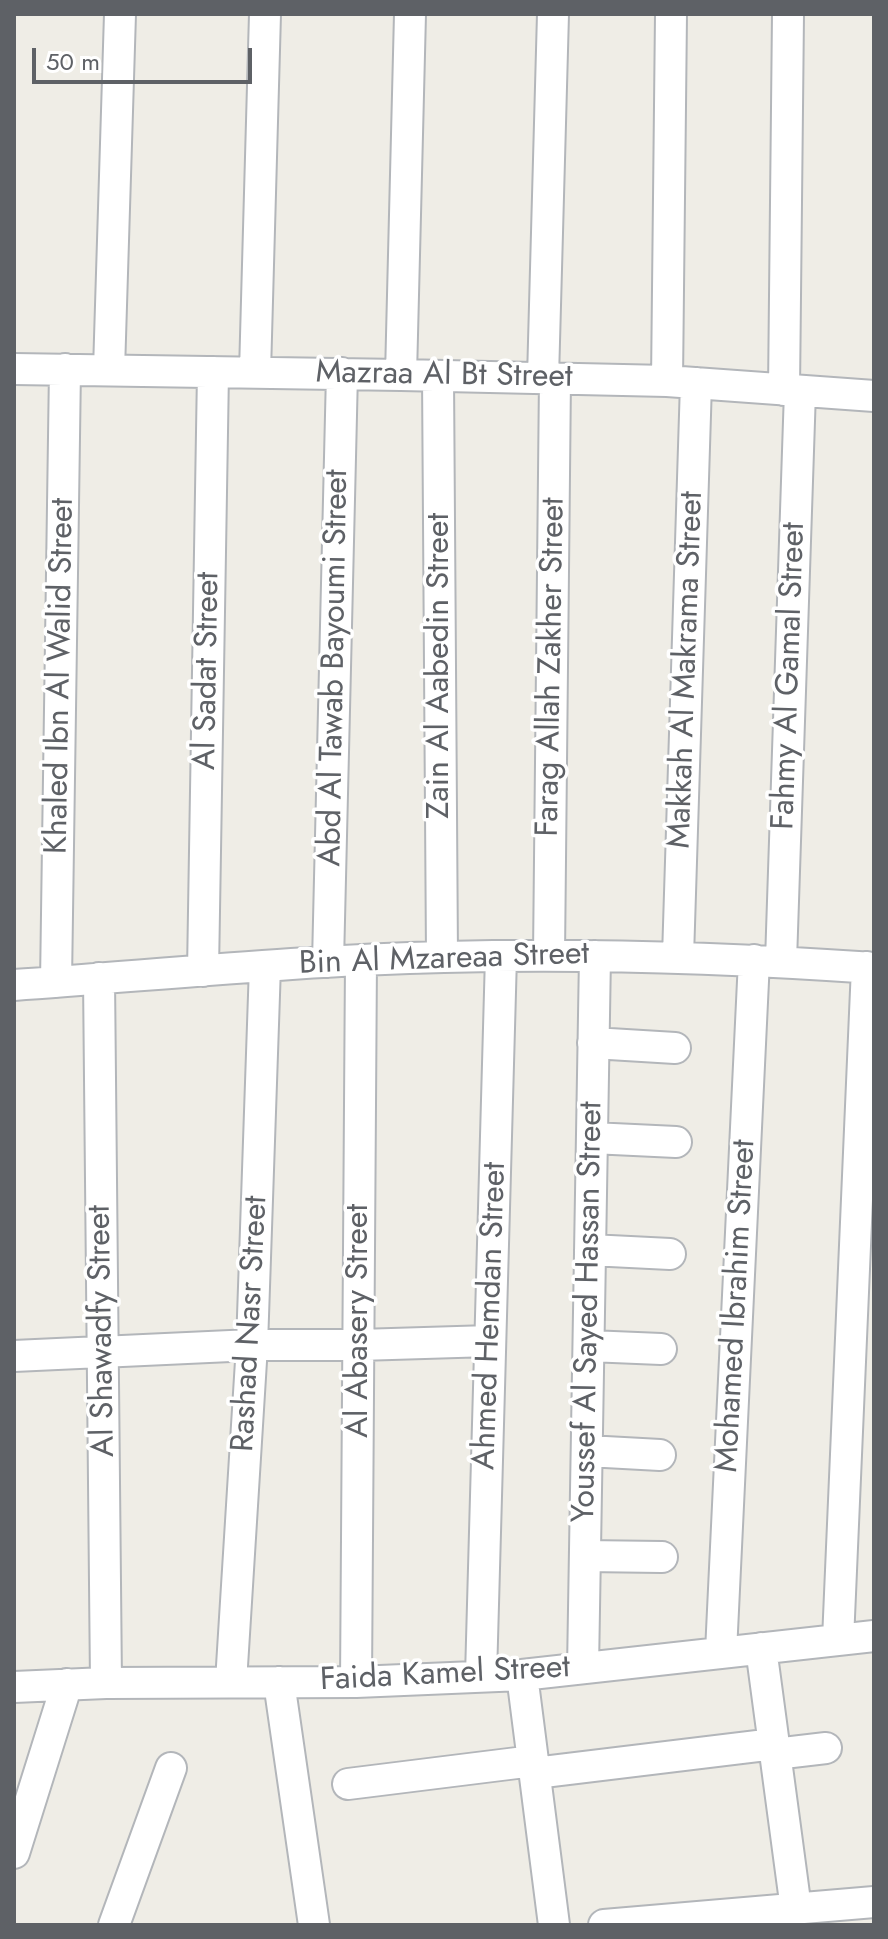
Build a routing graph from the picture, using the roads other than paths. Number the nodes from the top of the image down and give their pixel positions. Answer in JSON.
{"nodes":[{"id":1,"x":120,"y":14,"type":"edge"},
{"id":2,"x":265,"y":14,"type":"edge"},
{"id":3,"x":410,"y":14,"type":"edge"},
{"id":4,"x":553,"y":14,"type":"edge"},
{"id":5,"x":671,"y":14,"type":"edge"},
{"id":6,"x":788,"y":14,"type":"edge"},
{"id":7,"x":14,"y":369,"type":"edge"},
{"id":8,"x":65,"y":369,"type":"junction"},
{"id":9,"x":109,"y":370,"type":"junction"},
{"id":10,"x":213,"y":372,"type":"junction"},
{"id":11,"x":255,"y":372,"type":"junction"},
{"id":12,"x":342,"y":373,"type":"junction"},
{"id":13,"x":401,"y":375,"type":"junction"},
{"id":14,"x":438,"y":376,"type":"junction"},
{"id":15,"x":549,"y":378,"type":"junction"},
{"id":16,"x":682,"y":382,"type":"junction"},
{"id":17,"x":792,"y":390,"type":"junction"},
{"id":18,"x":874,"y":396,"type":"edge"},
{"id":19,"x":549,"y":955,"type":"junction"},
{"id":20,"x":501,"y":956,"type":"junction"},
{"id":21,"x":595,"y":956,"type":"junction"},
{"id":22,"x":442,"y":957,"type":"junction"},
{"id":23,"x":678,"y":957,"type":"junction"},
{"id":24,"x":361,"y":960,"type":"junction"},
{"id":25,"x":767,"y":961,"type":"junction"},
{"id":26,"x":328,"y":962,"type":"junction"},
{"id":27,"x":265,"y":966,"type":"junction"},
{"id":28,"x":870,"y":968,"type":"edge"},
{"id":29,"x":203,"y":971,"type":"junction"},
{"id":30,"x":99,"y":978,"type":"junction"},
{"id":31,"x":56,"y":982,"type":"junction"},
{"id":32,"x":14,"y":985,"type":"edge"},
{"id":33,"x":593,"y":1043,"type":"junction"},
{"id":34,"x":675,"y":1048,"type":"dead end"},
{"id":35,"x":592,"y":1138,"type":"junction"},
{"id":36,"x":676,"y":1142,"type":"dead end"},
{"id":37,"x":590,"y":1250,"type":"junction"},
{"id":38,"x":670,"y":1254,"type":"dead end"},
{"id":39,"x":490,"y":1341,"type":"junction"},
{"id":40,"x":252,"y":1345,"type":"junction"},
{"id":41,"x":359,"y":1345,"type":"junction"},
{"id":42,"x":589,"y":1346,"type":"junction"},
{"id":43,"x":661,"y":1349,"type":"dead end"},
{"id":44,"x":103,"y":1353,"type":"junction"},
{"id":45,"x":14,"y":1356,"type":"edge"},
{"id":46,"x":587,"y":1451,"type":"junction"},
{"id":47,"x":660,"y":1455,"type":"dead end"},
{"id":48,"x":585,"y":1556,"type":"junction"},
{"id":49,"x":662,"y":1557,"type":"dead end"},
{"id":50,"x":874,"y":1636,"type":"edge"},
{"id":51,"x":838,"y":1640,"type":"junction"},
{"id":52,"x":761,"y":1648,"type":"junction"},
{"id":53,"x":721,"y":1652,"type":"junction"},
{"id":54,"x":583,"y":1668,"type":"junction"},
{"id":55,"x":522,"y":1675,"type":"junction"},
{"id":56,"x":481,"y":1676,"type":"junction"},
{"id":57,"x":231,"y":1682,"type":"junction"},
{"id":58,"x":279,"y":1682,"type":"junction"},
{"id":59,"x":356,"y":1682,"type":"junction"},
{"id":60,"x":106,"y":1683,"type":"junction"},
{"id":61,"x":67,"y":1684,"type":"junction"},
{"id":62,"x":14,"y":1687,"type":"edge"},
{"id":63,"x":826,"y":1748,"type":"dead end"},
{"id":64,"x":774,"y":1749,"type":"junction"},
{"id":65,"x":534,"y":1767,"type":"junction"},
{"id":66,"x":171,"y":1768,"type":"dead end"},
{"id":67,"x":348,"y":1784,"type":"dead end"},
{"id":68,"x":14,"y":1853,"type":"edge"},
{"id":69,"x":874,"y":1902,"type":"edge"},
{"id":70,"x":796,"y":1909,"type":"junction"},
{"id":71,"x":719,"y":1920,"type":"edge"},
{"id":72,"x":114,"y":1925,"type":"edge"},
{"id":73,"x":314,"y":1925,"type":"edge"},
{"id":74,"x":554,"y":1925,"type":"edge"},
{"id":75,"x":604,"y":1925,"type":"edge"}],
"edges":[{"from":1,"to":9,"type":"street"},
{"from":2,"to":11,"type":"street"},
{"from":3,"to":13,"type":"street"},
{"from":4,"to":15,"type":"street","name":"Farag Allah Zakher Street"},
{"from":5,"to":16,"type":"street","name":"Makkah Al Makrama Street"},
{"from":6,"to":17,"type":"street","name":"Fahmy Al Gamal Street"},
{"from":7,"to":8,"type":"street","name":"Mazraa Al Bt Street"},
{"from":8,"to":9,"type":"street","name":"Mazraa Al Bt Street"},
{"from":8,"to":31,"type":"street","name":"Khaled Ibn Al Walid Street"},
{"from":9,"to":10,"type":"street","name":"Mazraa Al Bt Street"},
{"from":10,"to":11,"type":"street","name":"Mazraa Al Bt Street"},
{"from":10,"to":29,"type":"street","name":"Al Sadat Street"},
{"from":11,"to":12,"type":"street","name":"Mazraa Al Bt Street"},
{"from":12,"to":13,"type":"street","name":"Mazraa Al Bt Street"},
{"from":12,"to":26,"type":"street","name":"Abd Al Tawab Bayoumi Street"},
{"from":13,"to":14,"type":"street","name":"Mazraa Al Bt Street"},
{"from":14,"to":15,"type":"street","name":"Mazraa Al Bt Street"},
{"from":14,"to":22,"type":"street","name":"Zain Al Aabedin Street"},
{"from":15,"to":16,"type":"street","name":"Mazraa Al Bt Street"},
{"from":15,"to":19,"type":"street","name":"Farag Allah Zakher Street"},
{"from":16,"to":17,"type":"street","name":"Mazraa Al Bt Street"},
{"from":16,"to":23,"type":"street","name":"Makkah Al Makrama Street"},
{"from":17,"to":18,"type":"street","name":"Mazraa Al Bt Street"},
{"from":17,"to":25,"type":"street","name":"Fahmy Al Gamal Street"},
{"from":19,"to":20,"type":"street","name":"Bin Al Mzareaa Street"},
{"from":19,"to":21,"type":"street","name":"Bin Al Mzareaa Street"},
{"from":20,"to":22,"type":"street","name":"Bin Al Mzareaa Street"},
{"from":20,"to":39,"type":"street","name":"Ahmed Hemdan Street"},
{"from":21,"to":23,"type":"street","name":"Bin Al Mzareaa Street"},
{"from":21,"to":33,"type":"street","name":"Youssef Al Sayed Hassan Street"},
{"from":22,"to":24,"type":"street","name":"Bin Al Mzareaa Street"},
{"from":23,"to":25,"type":"street","name":"Bin Al Mzareaa Street"},
{"from":24,"to":26,"type":"street","name":"Bin Al Mzareaa Street"},
{"from":24,"to":41,"type":"street","name":"Al Abasery Street"},
{"from":25,"to":28,"type":"street","name":"Bin Al Mzareaa Street"},
{"from":25,"to":53,"type":"street","name":"Mohamed Ibrahim Street"},
{"from":26,"to":27,"type":"street","name":"Bin Al Mzareaa Street"},
{"from":27,"to":29,"type":"street","name":"Bin Al Mzareaa Street"},
{"from":27,"to":40,"type":"street","name":"Rashad Nasr Street"},
{"from":28,"to":51,"type":"street"},
{"from":29,"to":30,"type":"street","name":"Bin Al Mzareaa Street"},
{"from":30,"to":31,"type":"street","name":"Bin Al Mzareaa Street"},
{"from":30,"to":44,"type":"street","name":"Al Shawadfy Street"},
{"from":31,"to":32,"type":"street","name":"Bin Al Mzareaa Street"},
{"from":33,"to":34,"type":"street"},
{"from":33,"to":35,"type":"street","name":"Youssef Al Sayed Hassan Street"},
{"from":35,"to":36,"type":"street"},
{"from":35,"to":37,"type":"street","name":"Youssef Al Sayed Hassan Street"},
{"from":37,"to":38,"type":"street"},
{"from":37,"to":42,"type":"street","name":"Youssef Al Sayed Hassan Street"},
{"from":39,"to":41,"type":"street"},
{"from":39,"to":56,"type":"street","name":"Ahmed Hemdan Street"},
{"from":40,"to":41,"type":"street"},
{"from":40,"to":44,"type":"street"},
{"from":40,"to":57,"type":"street","name":"Rashad Nasr Street"},
{"from":41,"to":59,"type":"street","name":"Al Abasery Street"},
{"from":42,"to":43,"type":"street"},
{"from":42,"to":46,"type":"street","name":"Youssef Al Sayed Hassan Street"},
{"from":44,"to":45,"type":"street"},
{"from":44,"to":60,"type":"street","name":"Al Shawadfy Street"},
{"from":46,"to":47,"type":"street"},
{"from":46,"to":48,"type":"street","name":"Youssef Al Sayed Hassan Street"},
{"from":48,"to":49,"type":"street"},
{"from":48,"to":54,"type":"street","name":"Youssef Al Sayed Hassan Street"},
{"from":50,"to":51,"type":"street","name":"Faida Kamel Street"},
{"from":51,"to":52,"type":"street","name":"Faida Kamel Street"},
{"from":52,"to":53,"type":"street","name":"Faida Kamel Street"},
{"from":52,"to":64,"type":"street"},
{"from":53,"to":54,"type":"street","name":"Faida Kamel Street"},
{"from":54,"to":55,"type":"street","name":"Faida Kamel Street"},
{"from":55,"to":56,"type":"street","name":"Faida Kamel Street"},
{"from":55,"to":65,"type":"street"},
{"from":56,"to":59,"type":"street","name":"Faida Kamel Street"},
{"from":57,"to":58,"type":"street","name":"Faida Kamel Street"},
{"from":57,"to":60,"type":"street","name":"Faida Kamel Street"},
{"from":58,"to":59,"type":"street","name":"Faida Kamel Street"},
{"from":58,"to":73,"type":"street"},
{"from":60,"to":61,"type":"street","name":"Faida Kamel Street"},
{"from":61,"to":62,"type":"street","name":"Faida Kamel Street"},
{"from":61,"to":68,"type":"street"},
{"from":63,"to":64,"type":"street"},
{"from":64,"to":65,"type":"street"},
{"from":64,"to":70,"type":"street"},
{"from":65,"to":67,"type":"street"},
{"from":65,"to":74,"type":"street"},
{"from":66,"to":72,"type":"street"},
{"from":69,"to":70,"type":"street"},
{"from":70,"to":71,"type":"street"},
{"from":71,"to":75,"type":"street"}]}
